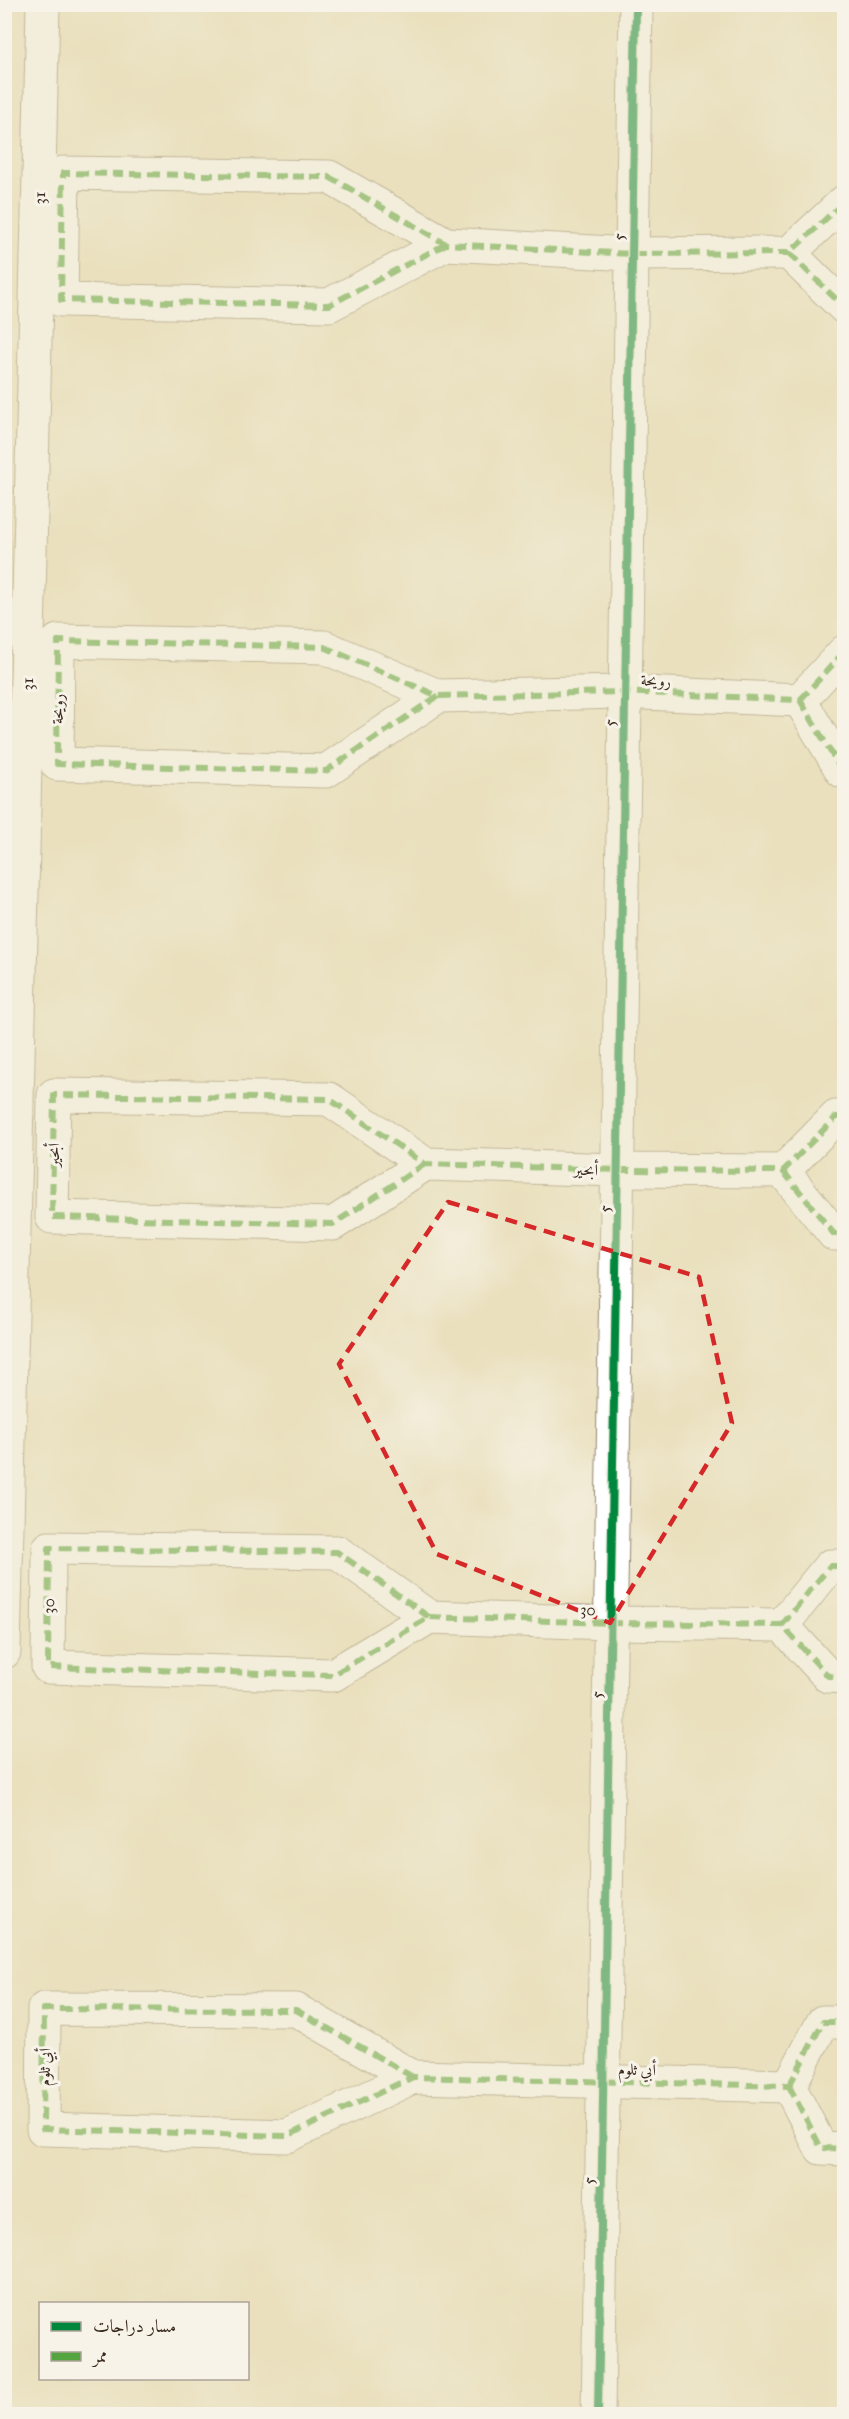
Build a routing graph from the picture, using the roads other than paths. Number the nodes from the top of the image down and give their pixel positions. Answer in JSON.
{"nodes":[{"id":1,"x":43,"y":4,"type":"edge"},
{"id":2,"x":636,"y":4,"type":"edge"},
{"id":3,"x":844,"y":202,"type":"edge"},
{"id":4,"x":446,"y":244,"type":"junction"},
{"id":5,"x":789,"y":253,"type":"junction"},
{"id":6,"x":631,"y":254,"type":"junction"},
{"id":7,"x":844,"y":307,"type":"edge"},
{"id":8,"x":844,"y":652,"type":"edge"},
{"id":9,"x":622,"y":692,"type":"junction"},
{"id":10,"x":438,"y":696,"type":"junction"},
{"id":11,"x":800,"y":700,"type":"junction"},
{"id":12,"x":844,"y":772,"type":"edge"},
{"id":13,"x":844,"y":1117,"type":"edge"},
{"id":14,"x":425,"y":1164,"type":"junction"},
{"id":15,"x":618,"y":1170,"type":"junction"},
{"id":16,"x":783,"y":1171,"type":"junction"},
{"id":17,"x":844,"y":1234,"type":"edge"},
{"id":18,"x":8,"y":1396,"type":"edge"},
{"id":19,"x":844,"y":1566,"type":"edge"},
{"id":20,"x":429,"y":1617,"type":"junction"},
{"id":21,"x":611,"y":1623,"type":"junction"},
{"id":22,"x":782,"y":1625,"type":"junction"},
{"id":23,"x":4,"y":1652,"type":"edge"},
{"id":24,"x":844,"y":1677,"type":"edge"},
{"id":25,"x":844,"y":2022,"type":"edge"},
{"id":26,"x":413,"y":2078,"type":"junction"},
{"id":27,"x":604,"y":2082,"type":"junction"},
{"id":28,"x":789,"y":2086,"type":"junction"},
{"id":29,"x":844,"y":2149,"type":"edge"},
{"id":30,"x":598,"y":2415,"type":"edge"}],
"edges":[{"from":1,"to":18,"type":"street","name":"31"},
{"from":2,"to":6,"type":"street","name":"5"},
{"from":3,"to":5,"type":"street"},
{"from":4,"to":4,"type":"street"},
{"from":4,"to":6,"type":"street"},
{"from":5,"to":6,"type":"street"},
{"from":5,"to":7,"type":"street"},
{"from":6,"to":9,"type":"street","name":"5"},
{"from":8,"to":11,"type":"street"},
{"from":9,"to":10,"type":"street","name":"رويحة"},
{"from":9,"to":11,"type":"street","name":"رويحة"},
{"from":9,"to":15,"type":"street","name":"5"},
{"from":10,"to":10,"type":"street","name":"رويحة"},
{"from":11,"to":12,"type":"street"},
{"from":13,"to":16,"type":"street"},
{"from":14,"to":14,"type":"street","name":"أبحير"},
{"from":14,"to":15,"type":"street","name":"أبحير"},
{"from":15,"to":16,"type":"street","name":"أبحير"},
{"from":15,"to":21,"type":"street","name":"5"},
{"from":16,"to":17,"type":"street"},
{"from":18,"to":23,"type":"street","name":"31"},
{"from":19,"to":22,"type":"street"},
{"from":20,"to":20,"type":"street","name":"30"},
{"from":20,"to":21,"type":"street","name":"30"},
{"from":21,"to":22,"type":"street","name":"30"},
{"from":21,"to":27,"type":"street","name":"5"},
{"from":22,"to":24,"type":"street"},
{"from":25,"to":28,"type":"street"},
{"from":26,"to":26,"type":"street","name":"أبي ثلوم"},
{"from":26,"to":27,"type":"street","name":"أبي ثلوم"},
{"from":27,"to":28,"type":"street","name":"أبي ثلوم"},
{"from":27,"to":30,"type":"street","name":"5"},
{"from":28,"to":29,"type":"street"}]}
